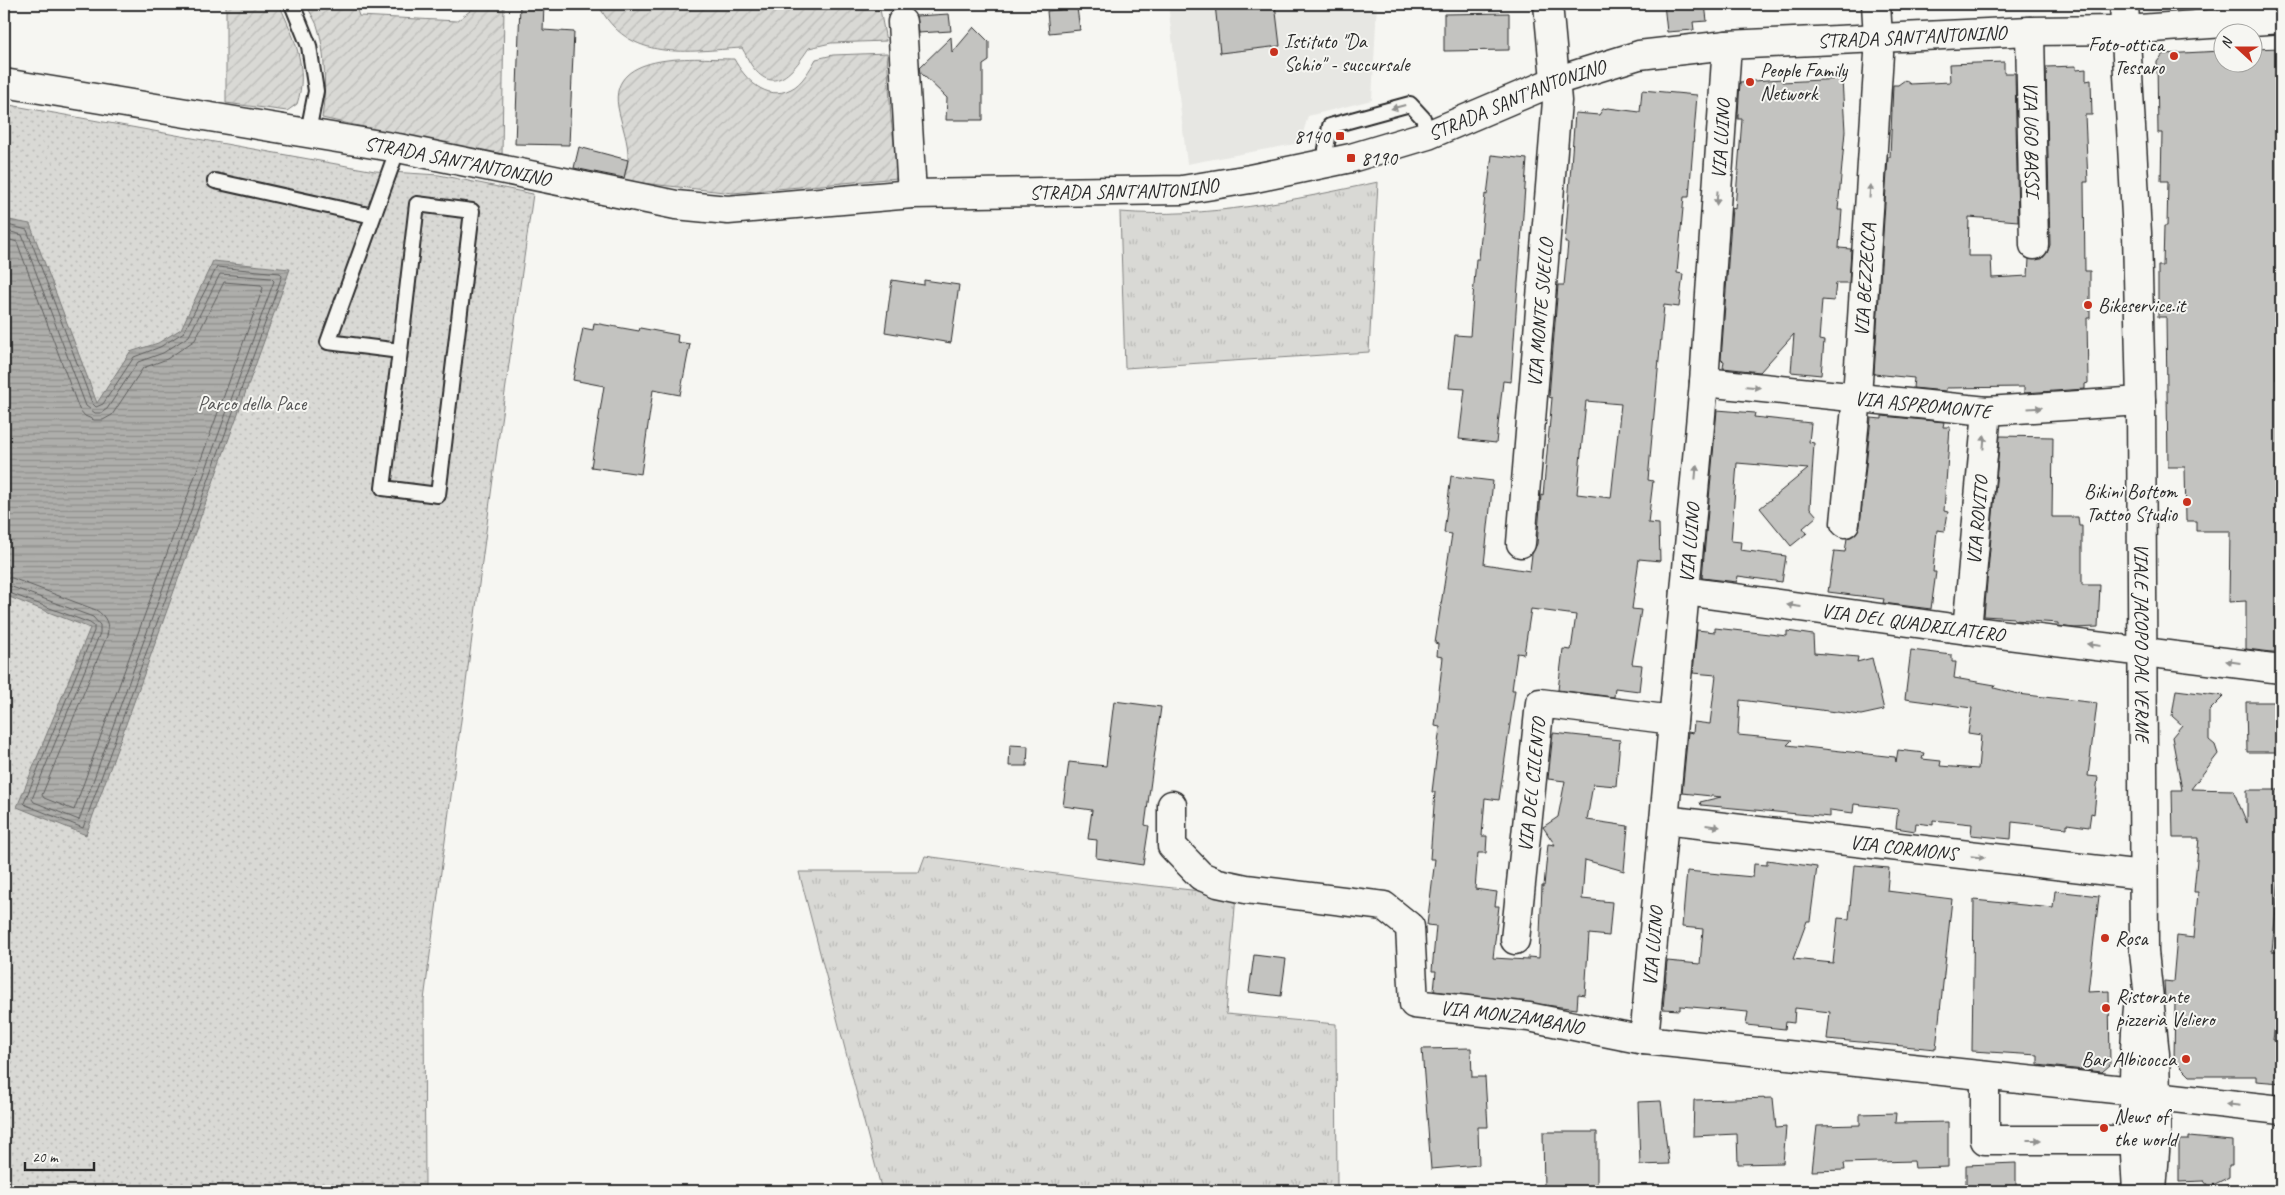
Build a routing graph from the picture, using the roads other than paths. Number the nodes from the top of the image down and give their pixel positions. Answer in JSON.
{"nodes":[{"id":1,"x":292,"y":4,"type":"edge"},
{"id":2,"x":1548,"y":4,"type":"edge"},
{"id":3,"x":1876,"y":4,"type":"edge"},
{"id":4,"x":2124,"y":17,"type":"edge"},
{"id":5,"x":2281,"y":19,"type":"edge"},
{"id":6,"x":902,"y":22,"type":"dead end"},
{"id":7,"x":2030,"y":31,"type":"junction"},
{"id":8,"x":1879,"y":37,"type":"junction"},
{"id":9,"x":1727,"y":45,"type":"junction"},
{"id":10,"x":1555,"y":81,"type":"junction"},
{"id":11,"x":4,"y":82,"type":"edge"},
{"id":12,"x":308,"y":132,"type":"junction"},
{"id":13,"x":1428,"y":135,"type":"junction"},
{"id":14,"x":398,"y":148,"type":"junction"},
{"id":15,"x":1328,"y":163,"type":"junction"},
{"id":16,"x":215,"y":181,"type":"dead end"},
{"id":17,"x":912,"y":194,"type":"junction"},
{"id":18,"x":373,"y":216,"type":"junction"},
{"id":19,"x":2034,"y":245,"type":"dead end"},
{"id":20,"x":400,"y":351,"type":"junction"},
{"id":21,"x":1704,"y":382,"type":"junction"},
{"id":22,"x":1857,"y":396,"type":"junction"},
{"id":23,"x":2141,"y":401,"type":"junction"},
{"id":24,"x":1987,"y":411,"type":"junction"},
{"id":25,"x":1845,"y":523,"type":"dead end"},
{"id":26,"x":1521,"y":544,"type":"dead end"},
{"id":27,"x":1685,"y":590,"type":"junction"},
{"id":28,"x":1967,"y":630,"type":"junction"},
{"id":29,"x":2142,"y":650,"type":"junction"},
{"id":30,"x":2281,"y":669,"type":"edge"},
{"id":31,"x":1673,"y":720,"type":"junction"},
{"id":32,"x":1172,"y":804,"type":"dead end"},
{"id":33,"x":1664,"y":820,"type":"junction"},
{"id":34,"x":2143,"y":875,"type":"junction"},
{"id":35,"x":1516,"y":940,"type":"dead end"},
{"id":36,"x":1644,"y":1040,"type":"junction"},
{"id":37,"x":1985,"y":1076,"type":"junction"},
{"id":38,"x":2145,"y":1093,"type":"junction"},
{"id":39,"x":2281,"y":1110,"type":"edge"},
{"id":40,"x":2133,"y":1140,"type":"junction"},
{"id":41,"x":2137,"y":1191,"type":"edge"},
{"id":42,"x":2152,"y":1191,"type":"edge"}],
"edges":[{"from":1,"to":12,"type":"lane"},
{"from":2,"to":10,"type":"street","name":"VIA MONTE SUELLO"},
{"from":3,"to":8,"type":"street","name":"VIA BEZZECCA"},
{"from":4,"to":5,"type":"street","name":"STRADA SANT'ANTONINO"},
{"from":4,"to":7,"type":"street","name":"STRADA SANT'ANTONINO"},
{"from":4,"to":23,"type":"street","name":"VIALE JACOPO DAL VERME"},
{"from":6,"to":17,"type":"street"},
{"from":7,"to":8,"type":"street","name":"STRADA SANT'ANTONINO"},
{"from":7,"to":19,"type":"street","name":"VIA UGO BASSI"},
{"from":8,"to":9,"type":"street","name":"STRADA SANT'ANTONINO"},
{"from":22,"to":8,"type":"street","name":"VIA BEZZECCA","one_way":true},
{"from":9,"to":10,"type":"street","name":"STRADA SANT'ANTONINO"},
{"from":9,"to":21,"type":"street","name":"VIA LUINO","one_way":true},
{"from":10,"to":13,"type":"street","name":"STRADA SANT'ANTONINO"},
{"from":10,"to":26,"type":"street","name":"VIA MONTE SUELLO"},
{"from":11,"to":12,"type":"street","name":"STRADA SANT'ANTONINO"},
{"from":12,"to":14,"type":"street","name":"STRADA SANT'ANTONINO"},
{"from":13,"to":15,"type":"street","name":"STRADA SANT'ANTONINO"},
{"from":13,"to":15,"type":"lane","one_way":true},
{"from":14,"to":17,"type":"street","name":"STRADA SANT'ANTONINO"},
{"from":14,"to":18,"type":"lane"},
{"from":15,"to":17,"type":"street","name":"STRADA SANT'ANTONINO"},
{"from":16,"to":18,"type":"lane"},
{"from":18,"to":20,"type":"lane"},
{"from":20,"to":20,"type":"lane"},
{"from":21,"to":22,"type":"street","name":"VIA ASPROMONTE","one_way":true},
{"from":27,"to":21,"type":"street","name":"VIA LUINO","one_way":true},
{"from":22,"to":24,"type":"street","name":"VIA ASPROMONTE"},
{"from":22,"to":25,"type":"street","name":"VIA BEZZECCA"},
{"from":24,"to":23,"type":"street","name":"VIA ASPROMONTE","one_way":true},
{"from":23,"to":29,"type":"street","name":"VIALE JACOPO DAL VERME"},
{"from":28,"to":24,"type":"street","name":"VIA ROVITO","one_way":true},
{"from":28,"to":27,"type":"street","name":"VIA DEL QUADRILATERO","one_way":true},
{"from":27,"to":31,"type":"street","name":"VIA LUINO"},
{"from":29,"to":28,"type":"street","name":"VIA DEL QUADRILATERO","one_way":true},
{"from":30,"to":29,"type":"street","name":"VIA DEL QUADRILATERO","one_way":true},
{"from":29,"to":34,"type":"street","name":"VIALE JACOPO DAL VERME"},
{"from":31,"to":33,"type":"street","name":"VIA LUINO"},
{"from":31,"to":35,"type":"street","name":"VIA DEL CILENTO"},
{"from":32,"to":36,"type":"street","name":"VIA MONZAMBANO"},
{"from":33,"to":34,"type":"street","name":"VIA CORMONS","one_way":true},
{"from":33,"to":36,"type":"street","name":"VIA LUINO"},
{"from":34,"to":38,"type":"street","name":"VIALE JACOPO DAL VERME"},
{"from":36,"to":37,"type":"street","name":"VIA MONZAMBANO"},
{"from":37,"to":38,"type":"street","name":"VIA MONZAMBANO"},
{"from":37,"to":40,"type":"street","one_way":true},
{"from":39,"to":38,"type":"street","name":"VIA MONZAMBANO","one_way":true},
{"from":38,"to":40,"type":"street","name":"VIALE JACOPO DAL VERME"},
{"from":38,"to":42,"type":"street","name":"VIALE JACOPO DAL VERME"},
{"from":40,"to":41,"type":"street","name":"VIALE JACOPO DAL VERME"}]}
